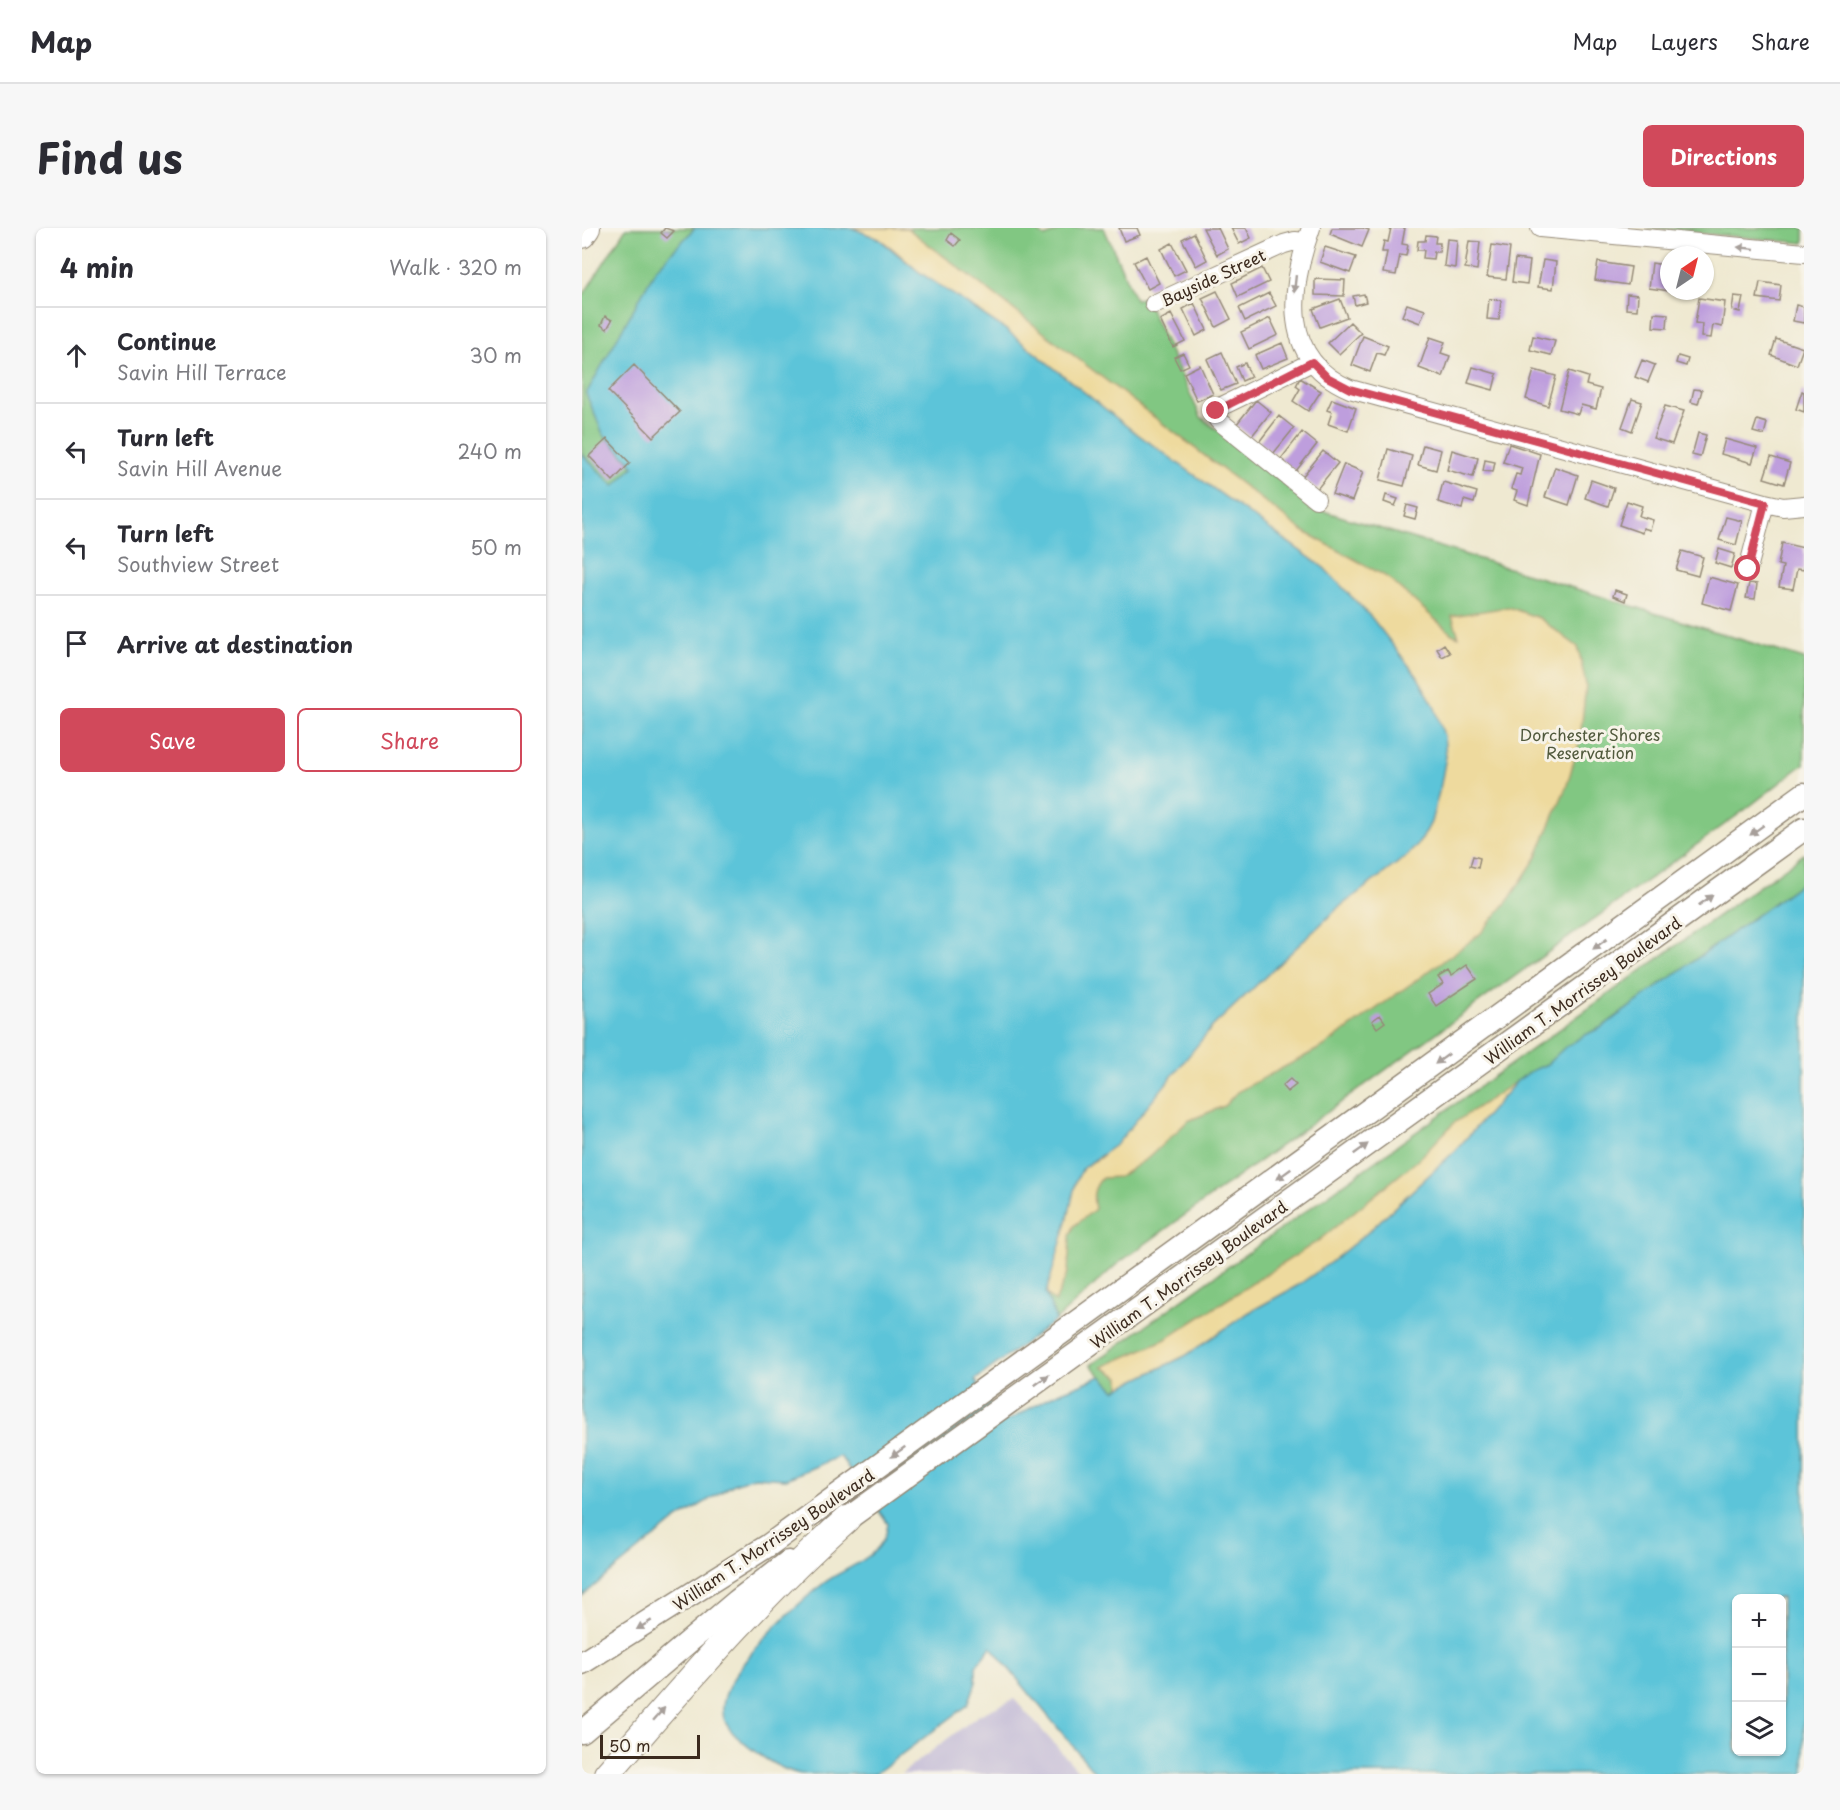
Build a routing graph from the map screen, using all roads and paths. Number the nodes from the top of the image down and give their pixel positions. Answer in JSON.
{"nodes":[{"id":1,"x":586,"y":228,"type":"edge"},
{"id":2,"x":1540,"y":228,"type":"edge"},
{"id":3,"x":1619,"y":232,"type":"edge"},
{"id":4,"x":582,"y":235,"type":"edge"},
{"id":5,"x":1309,"y":235,"type":"edge"},
{"id":6,"x":1804,"y":253,"type":"edge"},
{"id":7,"x":1154,"y":304,"type":"dead end"},
{"id":8,"x":1312,"y":362,"type":"junction"},
{"id":9,"x":1316,"y":499,"type":"dead end"},
{"id":10,"x":1765,"y":503,"type":"junction"},
{"id":11,"x":1804,"y":506,"type":"edge"},
{"id":12,"x":1748,"y":569,"type":"dead end"},
{"id":13,"x":1804,"y":794,"type":"edge"},
{"id":14,"x":1804,"y":829,"type":"edge"},
{"id":15,"x":840,"y":1509,"type":"junction"},
{"id":16,"x":582,"y":1663,"type":"edge"},
{"id":17,"x":582,"y":1732,"type":"edge"},
{"id":18,"x":607,"y":1774,"type":"edge"}],
"edges":[{"from":1,"to":4,"type":"highway"},
{"from":2,"to":3,"type":"street"},
{"from":6,"to":3,"type":"street","one_way":true},
{"from":5,"to":7,"type":"street","name":"Bayside Street"},
{"from":5,"to":8,"type":"street","one_way":true},
{"from":8,"to":9,"type":"street"},
{"from":8,"to":10,"type":"street"},
{"from":10,"to":11,"type":"street"},
{"from":10,"to":12,"type":"street"},
{"from":13,"to":15,"type":"main road","name":"William T. Morrissey Boulevard","one_way":true},
{"from":15,"to":14,"type":"main road","name":"William T. Morrissey Boulevard","one_way":true},
{"from":15,"to":16,"type":"main road","name":"William T. Morrissey Boulevard","one_way":true},
{"from":15,"to":17,"type":"main road","name":"William T. Morrissey Boulevard"},
{"from":18,"to":15,"type":"highway","one_way":true}]}
